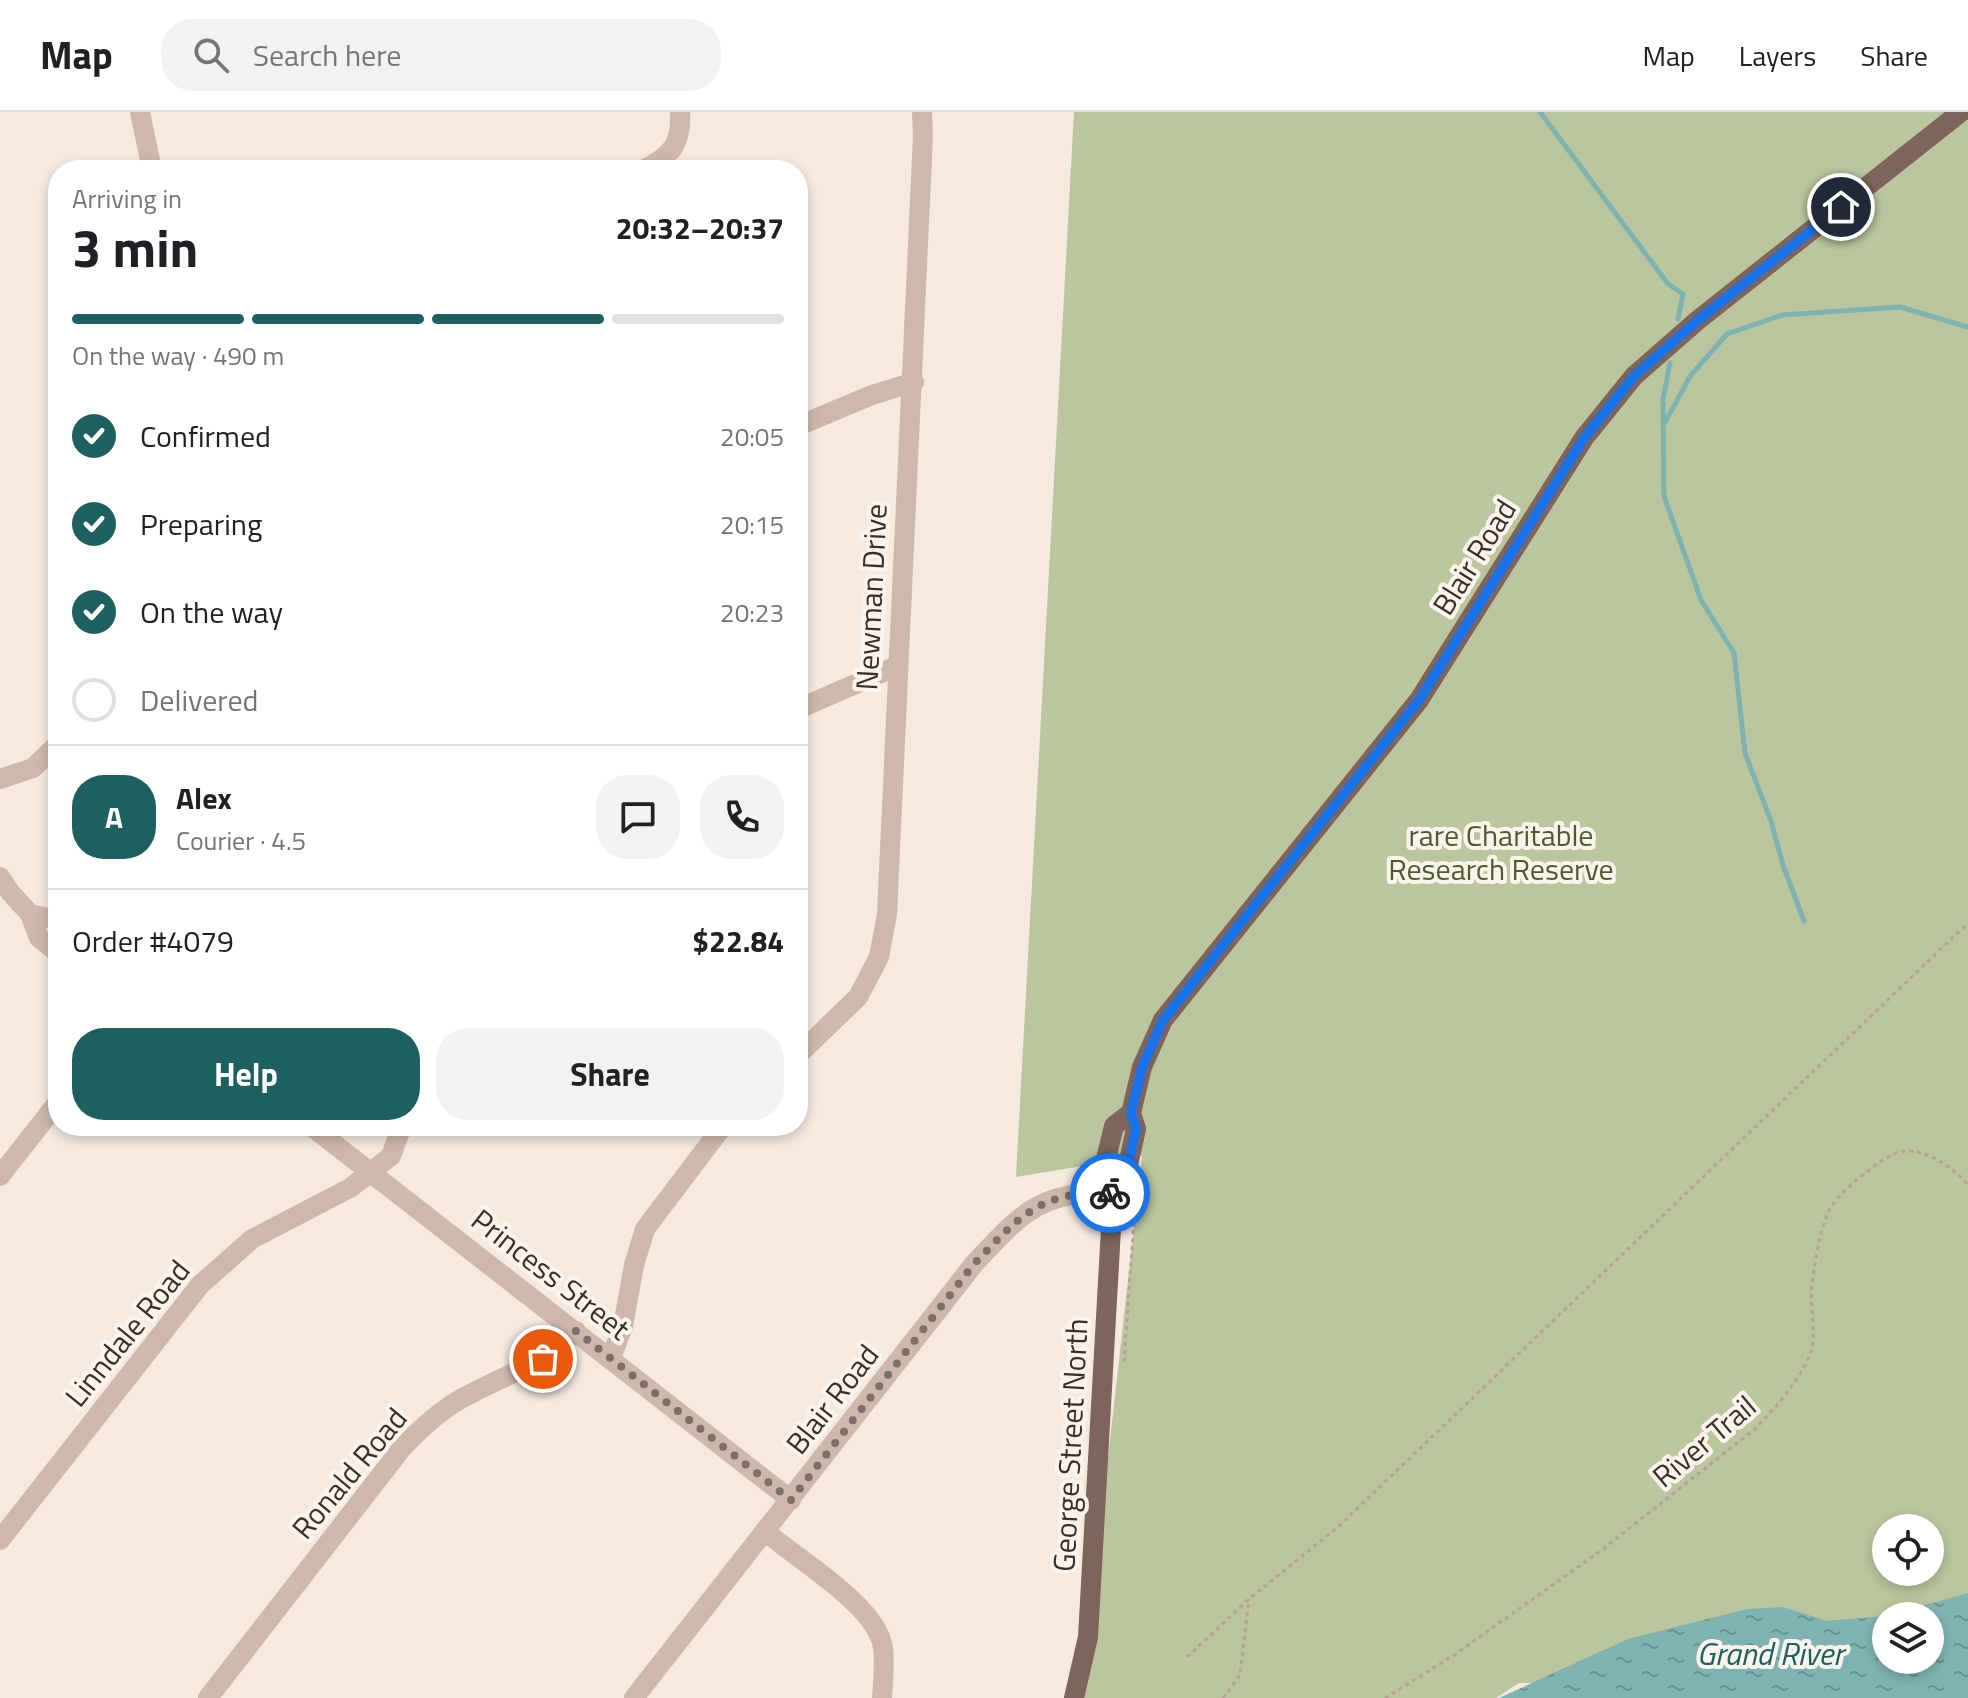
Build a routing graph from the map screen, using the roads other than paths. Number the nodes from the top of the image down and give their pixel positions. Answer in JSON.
{"nodes":[{"id":1,"x":140,"y":112,"type":"edge"},
{"id":2,"x":680,"y":112,"type":"edge"},
{"id":3,"x":922,"y":112,"type":"edge"},
{"id":4,"x":1961,"y":112,"type":"edge"},
{"id":5,"x":150,"y":160,"type":"edge"},
{"id":6,"x":659,"y":160,"type":"edge"},
{"id":7,"x":914,"y":382,"type":"junction"},
{"id":8,"x":808,"y":422,"type":"edge"},
{"id":9,"x":897,"y":666,"type":"junction"},
{"id":10,"x":808,"y":705,"type":"edge"},
{"id":11,"x":48,"y":754,"type":"edge"},
{"id":12,"x":0,"y":779,"type":"edge"},
{"id":13,"x":0,"y":877,"type":"edge"},
{"id":14,"x":30,"y":914,"type":"junction"},
{"id":15,"x":48,"y":918,"type":"edge"},
{"id":16,"x":48,"y":945,"type":"edge"},
{"id":17,"x":808,"y":1045,"type":"edge"},
{"id":18,"x":48,"y":1115,"type":"edge"},
{"id":19,"x":324,"y":1136,"type":"edge"},
{"id":20,"x":398,"y":1136,"type":"edge"},
{"id":21,"x":715,"y":1136,"type":"edge"},
{"id":22,"x":371,"y":1172,"type":"junction"},
{"id":23,"x":0,"y":1176,"type":"edge"},
{"id":24,"x":1113,"y":1193,"type":"junction"},
{"id":25,"x":576,"y":1331,"type":"junction"},
{"id":26,"x":611,"y":1358,"type":"junction"},
{"id":27,"x":791,"y":1500,"type":"junction"},
{"id":28,"x":766,"y":1532,"type":"junction"},
{"id":29,"x":0,"y":1540,"type":"edge"},
{"id":30,"x":208,"y":1698,"type":"edge"},
{"id":31,"x":634,"y":1698,"type":"edge"},
{"id":32,"x":882,"y":1698,"type":"edge"},
{"id":33,"x":1074,"y":1698,"type":"edge"}],
"edges":[{"from":1,"to":5,"type":"street"},
{"from":2,"to":6,"type":"street"},
{"from":3,"to":7,"type":"street","name":"Newman Drive"},
{"from":4,"to":24,"type":"main road","name":"Blair Road"},
{"from":7,"to":8,"type":"street"},
{"from":7,"to":9,"type":"street","name":"Newman Drive"},
{"from":9,"to":10,"type":"street"},
{"from":9,"to":17,"type":"street","name":"Newman Drive"},
{"from":11,"to":12,"type":"street"},
{"from":13,"to":14,"type":"street"},
{"from":14,"to":15,"type":"street"},
{"from":14,"to":16,"type":"street"},
{"from":18,"to":23,"type":"street"},
{"from":19,"to":22,"type":"street","name":"Princess Street"},
{"from":20,"to":22,"type":"street","name":"Linndale Road"},
{"from":21,"to":26,"type":"street"},
{"from":22,"to":25,"type":"street","name":"Princess Street"},
{"from":22,"to":29,"type":"street","name":"Linndale Road"},
{"from":24,"to":27,"type":"street","name":"Blair Road"},
{"from":24,"to":33,"type":"main road","name":"George Street North"},
{"from":25,"to":26,"type":"street","name":"Princess Street"},
{"from":25,"to":30,"type":"street","name":"Ronald Road"},
{"from":26,"to":27,"type":"street","name":"Princess Street"},
{"from":27,"to":28,"type":"street","name":"Blair Road"},
{"from":28,"to":31,"type":"street","name":"Blair Road"},
{"from":28,"to":32,"type":"street"}]}
